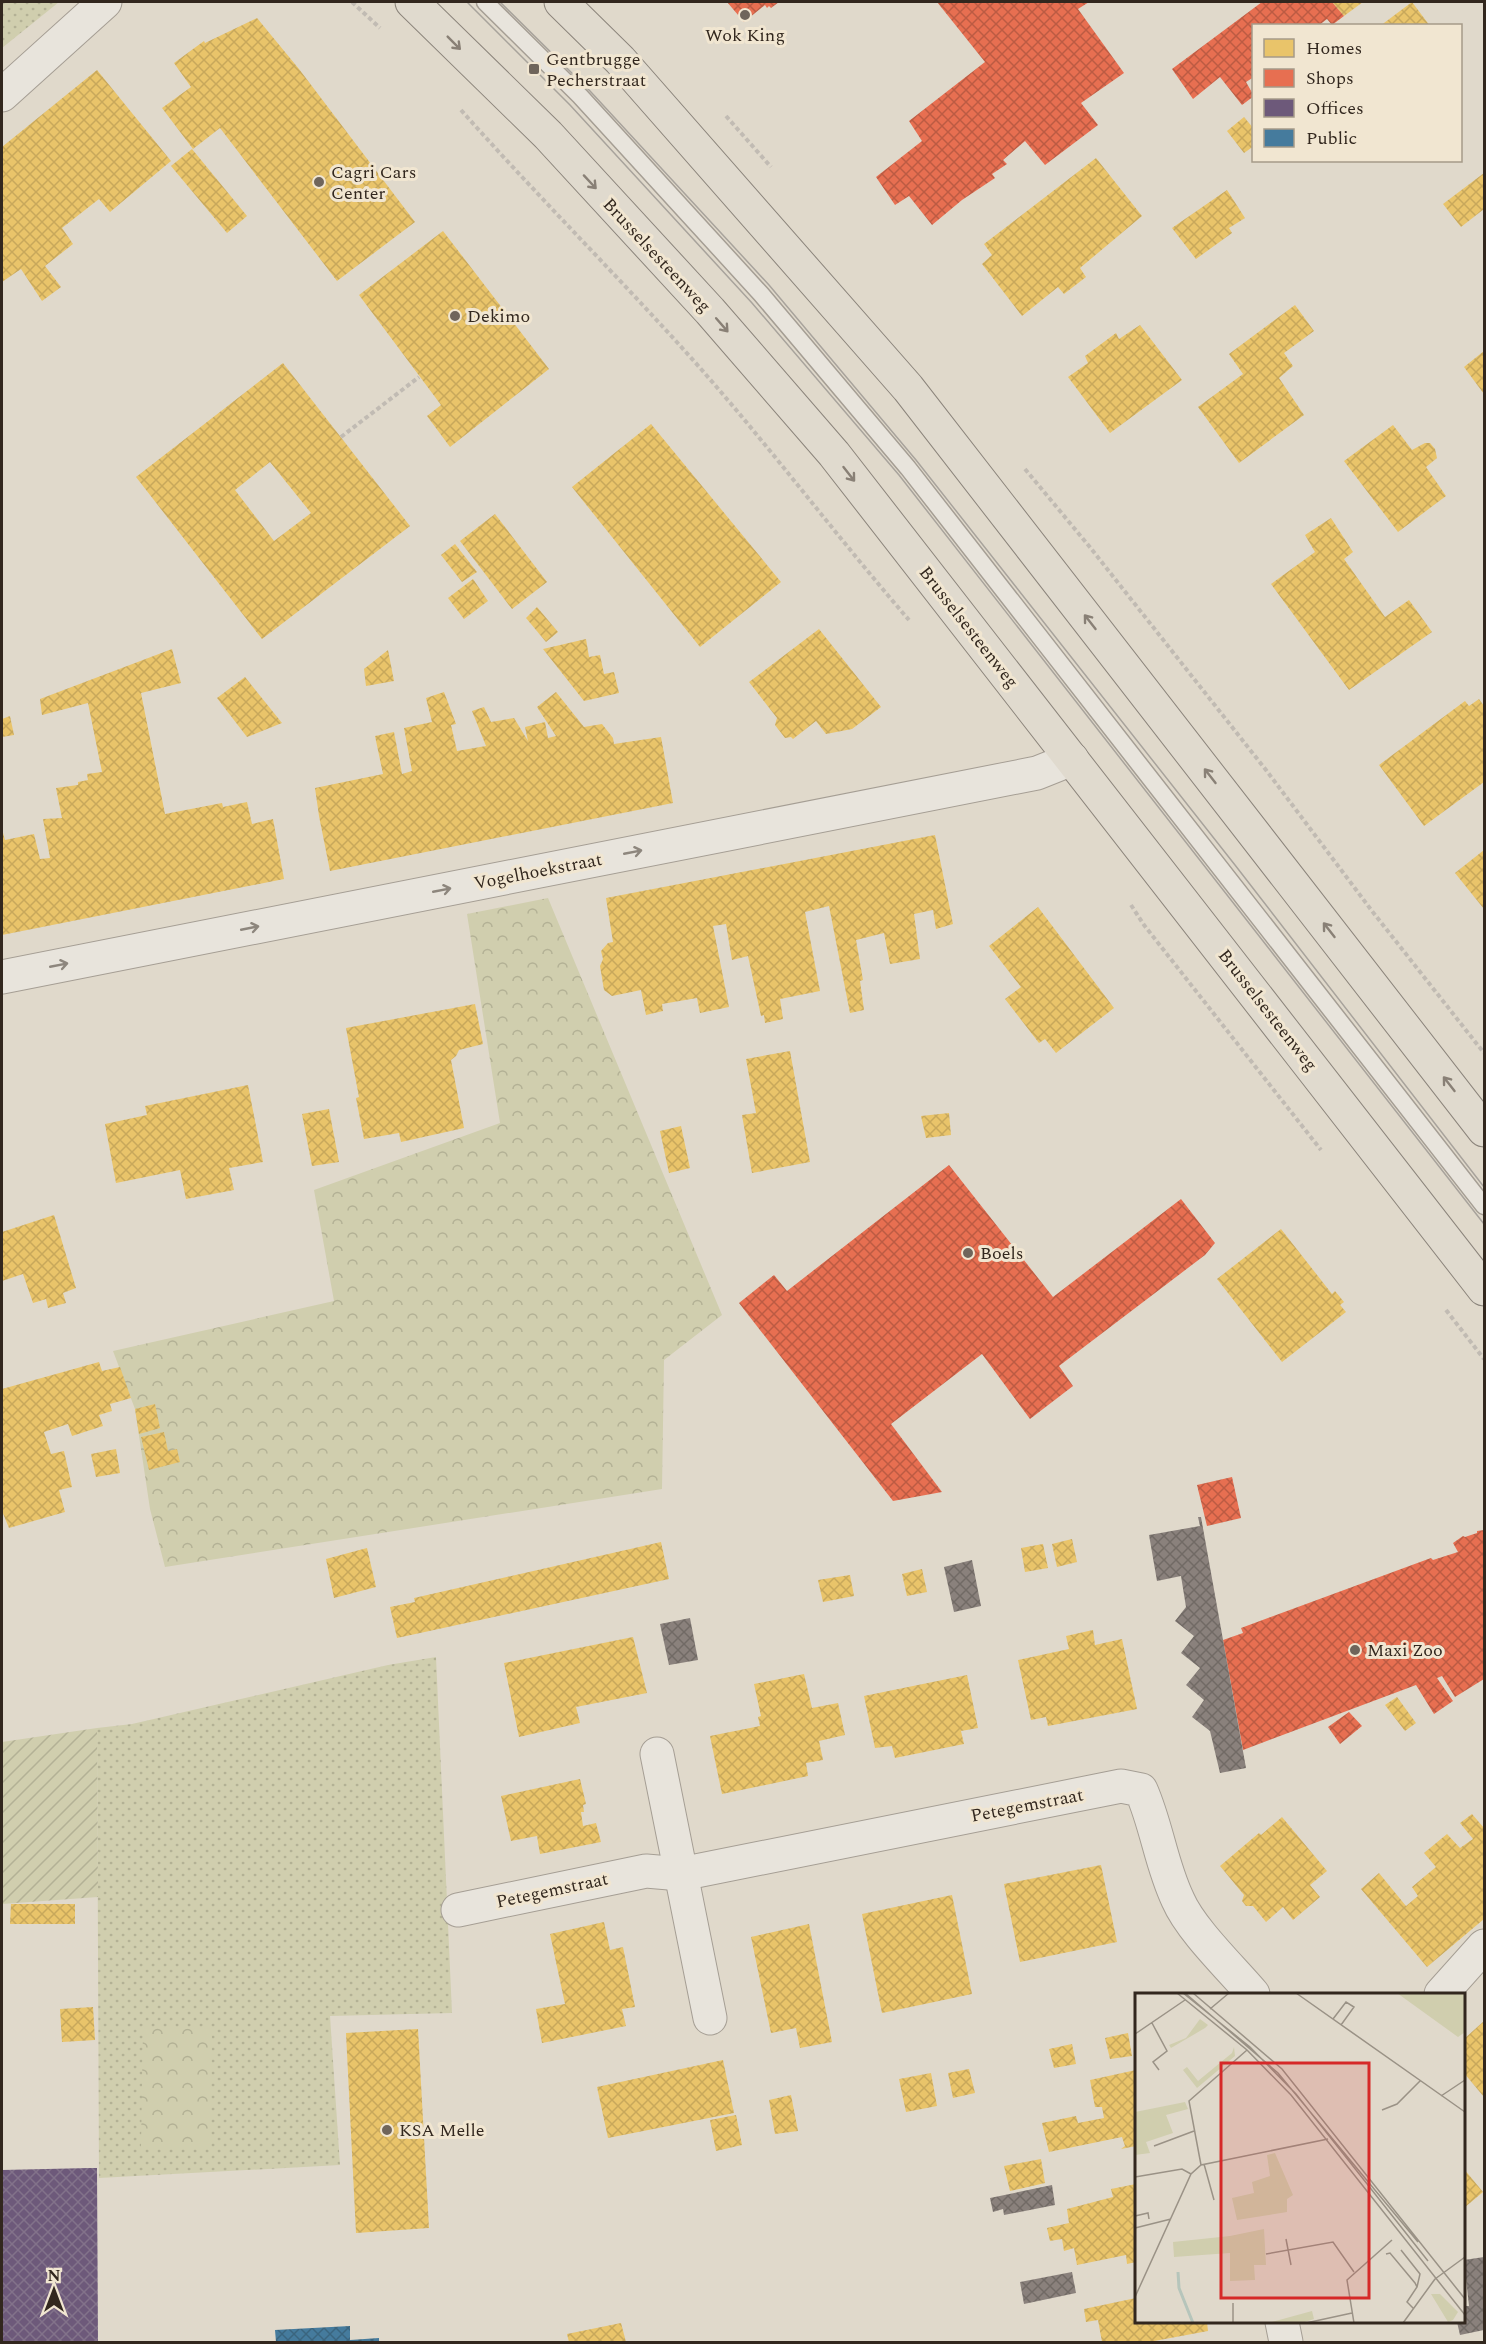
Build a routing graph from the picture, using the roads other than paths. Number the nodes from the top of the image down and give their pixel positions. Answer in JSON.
{"nodes":[{"id":1,"x":105,"y":2,"type":"edge"},
{"id":2,"x":412,"y":2,"type":"edge"},
{"id":3,"x":485,"y":2,"type":"edge"},
{"id":4,"x":561,"y":2,"type":"edge"},
{"id":5,"x":2,"y":95,"type":"edge"},
{"id":6,"x":1072,"y":759,"type":"junction"},
{"id":7,"x":2,"y":977,"type":"edge"},
{"id":8,"x":1485,"y":1130,"type":"edge"},
{"id":9,"x":1485,"y":1206,"type":"edge"},
{"id":10,"x":1485,"y":1289,"type":"edge"},
{"id":11,"x":657,"y":1754,"type":"dead end"},
{"id":12,"x":681,"y":1874,"type":"junction"},
{"id":13,"x":458,"y":1910,"type":"dead end"},
{"id":14,"x":1485,"y":1946,"type":"edge"},
{"id":15,"x":1251,"y":1993,"type":"edge"},
{"id":16,"x":1443,"y":1993,"type":"edge"},
{"id":17,"x":710,"y":2018,"type":"dead end"},
{"id":18,"x":1282,"y":2323,"type":"edge"},
{"id":19,"x":1286,"y":2343,"type":"edge"}],
"edges":[{"from":1,"to":5,"type":"street"},
{"from":2,"to":6,"type":"main road","name":"Brusselsesteenweg","one_way":true},
{"from":3,"to":9,"type":"lane"},
{"from":8,"to":4,"type":"main road","one_way":true},
{"from":7,"to":6,"type":"street","name":"Vogelhoekstraat","one_way":true},
{"from":6,"to":10,"type":"main road","name":"Brusselsesteenweg"},
{"from":11,"to":12,"type":"street"},
{"from":12,"to":13,"type":"street","name":"Petegemstraat"},
{"from":12,"to":15,"type":"street","name":"Petegemstraat"},
{"from":12,"to":17,"type":"street"},
{"from":14,"to":16,"type":"street"},
{"from":18,"to":19,"type":"street"}]}
